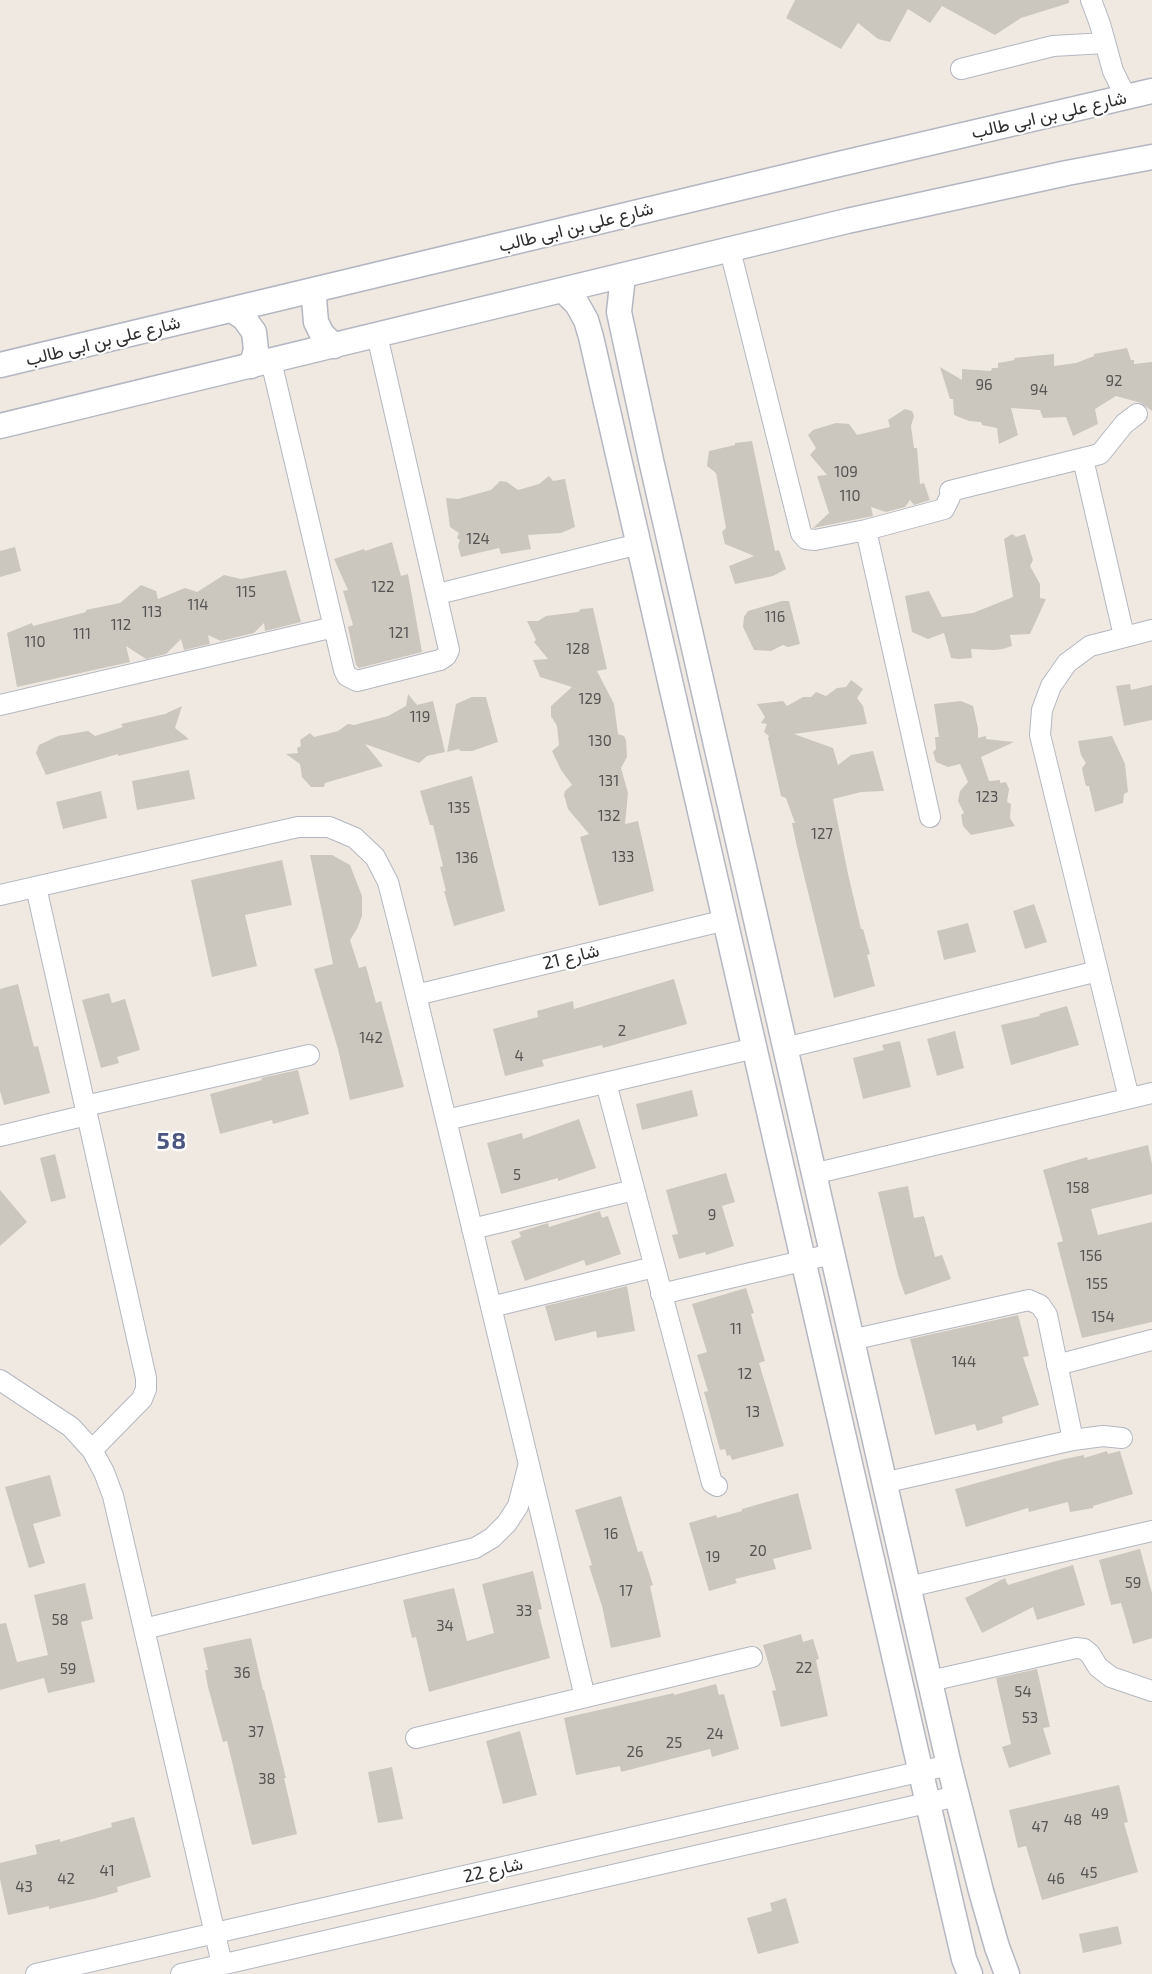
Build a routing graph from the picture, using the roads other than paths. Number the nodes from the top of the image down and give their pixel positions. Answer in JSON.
{"nodes":[{"id":1,"x":1091,"y":0,"type":"edge"},
{"id":2,"x":1105,"y":44,"type":"junction"},
{"id":3,"x":962,"y":69,"type":"dead end"},
{"id":4,"x":1152,"y":91,"type":"edge"},
{"id":5,"x":1126,"y":97,"type":"junction"},
{"id":6,"x":1152,"y":157,"type":"edge"},
{"id":7,"x":730,"y":250,"type":"junction"},
{"id":8,"x":623,"y":276,"type":"junction"},
{"id":9,"x":318,"y":289,"type":"junction"},
{"id":10,"x":564,"y":291,"type":"junction"},
{"id":11,"x":232,"y":310,"type":"junction"},
{"id":12,"x":377,"y":335,"type":"junction"},
{"id":13,"x":334,"y":346,"type":"junction"},
{"id":14,"x":261,"y":363,"type":"junction"},
{"id":15,"x":0,"y":366,"type":"edge"},
{"id":16,"x":1137,"y":414,"type":"dead end"},
{"id":17,"x":0,"y":426,"type":"edge"},
{"id":18,"x":1083,"y":459,"type":"junction"},
{"id":19,"x":866,"y":530,"type":"junction"},
{"id":20,"x":639,"y":544,"type":"junction"},
{"id":21,"x":438,"y":594,"type":"junction"},
{"id":22,"x":333,"y":627,"type":"junction"},
{"id":23,"x":1152,"y":630,"type":"edge"},
{"id":24,"x":1124,"y":636,"type":"junction"},
{"id":25,"x":0,"y":705,"type":"edge"},
{"id":26,"x":930,"y":817,"type":"dead end"},
{"id":27,"x":36,"y":887,"type":"junction"},
{"id":28,"x":0,"y":895,"type":"edge"},
{"id":29,"x":726,"y":920,"type":"junction"},
{"id":30,"x":1098,"y":971,"type":"junction"},
{"id":31,"x":416,"y":995,"type":"junction"},
{"id":32,"x":779,"y":1020,"type":"junction"},
{"id":33,"x":755,"y":1046,"type":"junction"},
{"id":34,"x":786,"y":1051,"type":"junction"},
{"id":35,"x":309,"y":1055,"type":"dead end"},
{"id":36,"x":606,"y":1083,"type":"junction"},
{"id":37,"x":1152,"y":1093,"type":"edge"},
{"id":38,"x":1129,"y":1098,"type":"junction"},
{"id":39,"x":86,"y":1111,"type":"junction"},
{"id":40,"x":446,"y":1120,"type":"junction"},
{"id":41,"x":0,"y":1136,"type":"edge"},
{"id":42,"x":813,"y":1174,"type":"junction"},
{"id":43,"x":634,"y":1190,"type":"junction"},
{"id":44,"x":472,"y":1229,"type":"junction"},
{"id":45,"x":832,"y":1254,"type":"junction"},
{"id":46,"x":804,"y":1261,"type":"junction"},
{"id":47,"x":654,"y":1267,"type":"junction"},
{"id":48,"x":662,"y":1294,"type":"junction"},
{"id":49,"x":491,"y":1307,"type":"junction"},
{"id":50,"x":851,"y":1340,"type":"junction"},
{"id":51,"x":1152,"y":1340,"type":"edge"},
{"id":52,"x":1057,"y":1365,"type":"junction"},
{"id":53,"x":0,"y":1380,"type":"edge"},
{"id":54,"x":1122,"y":1438,"type":"dead end"},
{"id":55,"x":1073,"y":1440,"type":"junction"},
{"id":56,"x":92,"y":1450,"type":"junction"},
{"id":57,"x":529,"y":1464,"type":"junction"},
{"id":58,"x":884,"y":1483,"type":"junction"},
{"id":59,"x":717,"y":1486,"type":"dead end"},
{"id":60,"x":1152,"y":1531,"type":"edge"},
{"id":61,"x":908,"y":1587,"type":"junction"},
{"id":62,"x":144,"y":1629,"type":"junction"},
{"id":63,"x":752,"y":1657,"type":"dead end"},
{"id":64,"x":930,"y":1681,"type":"junction"},
{"id":65,"x":1152,"y":1691,"type":"edge"},
{"id":66,"x":585,"y":1697,"type":"junction"},
{"id":67,"x":416,"y":1738,"type":"dead end"},
{"id":68,"x":949,"y":1765,"type":"junction"},
{"id":69,"x":921,"y":1772,"type":"junction"},
{"id":70,"x":957,"y":1796,"type":"junction"},
{"id":71,"x":928,"y":1802,"type":"junction"},
{"id":72,"x":567,"y":1852,"type":"junction"},
{"id":73,"x":574,"y":1884,"type":"junction"},
{"id":74,"x":215,"y":1933,"type":"junction"},
{"id":75,"x":222,"y":1964,"type":"junction"},
{"id":76,"x":36,"y":1974,"type":"edge"},
{"id":77,"x":181,"y":1974,"type":"edge"},
{"id":78,"x":969,"y":1974,"type":"edge"},
{"id":79,"x":1007,"y":1974,"type":"edge"}],
"edges":[{"from":1,"to":2,"type":"street"},
{"from":2,"to":3,"type":"street"},
{"from":2,"to":5,"type":"street"},
{"from":4,"to":5,"type":"street","name":"شارع على بن ابى طالب"},
{"from":5,"to":9,"type":"street","name":"شارع على بن ابى طالب"},
{"from":6,"to":7,"type":"street"},
{"from":7,"to":8,"type":"street"},
{"from":7,"to":19,"type":"street"},
{"from":8,"to":10,"type":"street"},
{"from":8,"to":32,"type":"street"},
{"from":9,"to":11,"type":"street","name":"شارع على بن ابى طالب"},
{"from":9,"to":13,"type":"street"},
{"from":10,"to":12,"type":"street"},
{"from":10,"to":20,"type":"street"},
{"from":11,"to":14,"type":"street"},
{"from":11,"to":15,"type":"street","name":"شارع على بن ابى طالب"},
{"from":12,"to":13,"type":"street"},
{"from":12,"to":21,"type":"street"},
{"from":13,"to":14,"type":"street"},
{"from":14,"to":17,"type":"street"},
{"from":14,"to":22,"type":"street"},
{"from":16,"to":18,"type":"street"},
{"from":18,"to":19,"type":"street"},
{"from":18,"to":24,"type":"street"},
{"from":19,"to":26,"type":"street"},
{"from":20,"to":21,"type":"street"},
{"from":20,"to":29,"type":"street"},
{"from":21,"to":22,"type":"street"},
{"from":22,"to":25,"type":"street"},
{"from":23,"to":24,"type":"street"},
{"from":24,"to":30,"type":"street"},
{"from":27,"to":28,"type":"street"},
{"from":27,"to":31,"type":"street"},
{"from":27,"to":39,"type":"street"},
{"from":29,"to":31,"type":"street","name":"شارع 21"},
{"from":29,"to":33,"type":"street"},
{"from":30,"to":34,"type":"street"},
{"from":30,"to":38,"type":"street"},
{"from":31,"to":40,"type":"street"},
{"from":32,"to":33,"type":"street"},
{"from":32,"to":34,"type":"street"},
{"from":33,"to":34,"type":"street"},
{"from":33,"to":36,"type":"street"},
{"from":33,"to":46,"type":"street"},
{"from":34,"to":42,"type":"street"},
{"from":35,"to":39,"type":"street"},
{"from":36,"to":40,"type":"street"},
{"from":36,"to":43,"type":"street"},
{"from":37,"to":38,"type":"street"},
{"from":38,"to":42,"type":"street"},
{"from":39,"to":41,"type":"street"},
{"from":39,"to":56,"type":"street"},
{"from":40,"to":44,"type":"street"},
{"from":42,"to":45,"type":"street"},
{"from":43,"to":44,"type":"street"},
{"from":43,"to":47,"type":"street"},
{"from":44,"to":49,"type":"street"},
{"from":45,"to":46,"type":"street"},
{"from":45,"to":50,"type":"street"},
{"from":46,"to":48,"type":"street"},
{"from":46,"to":69,"type":"street"},
{"from":47,"to":48,"type":"street"},
{"from":47,"to":49,"type":"street"},
{"from":48,"to":59,"type":"street"},
{"from":49,"to":57,"type":"street"},
{"from":50,"to":52,"type":"street"},
{"from":50,"to":58,"type":"street"},
{"from":51,"to":52,"type":"street"},
{"from":52,"to":55,"type":"street"},
{"from":53,"to":56,"type":"street"},
{"from":54,"to":55,"type":"street"},
{"from":55,"to":58,"type":"street"},
{"from":56,"to":62,"type":"street"},
{"from":57,"to":62,"type":"street"},
{"from":57,"to":66,"type":"street"},
{"from":58,"to":61,"type":"street"},
{"from":60,"to":61,"type":"street"},
{"from":61,"to":64,"type":"street"},
{"from":62,"to":74,"type":"street"},
{"from":63,"to":66,"type":"street"},
{"from":64,"to":65,"type":"street"},
{"from":64,"to":68,"type":"street"},
{"from":66,"to":67,"type":"street"},
{"from":68,"to":69,"type":"street","name":"شارع 22"},
{"from":68,"to":70,"type":"street"},
{"from":69,"to":71,"type":"street"},
{"from":69,"to":72,"type":"street","name":"شارع 22"},
{"from":70,"to":71,"type":"street","name":"شارع 22"},
{"from":70,"to":79,"type":"street"},
{"from":71,"to":73,"type":"street","name":"شارع 22"},
{"from":71,"to":78,"type":"street"},
{"from":72,"to":73,"type":"street"},
{"from":72,"to":74,"type":"street","name":"شارع 22"},
{"from":73,"to":75,"type":"street","name":"شارع 22"},
{"from":74,"to":75,"type":"street"},
{"from":74,"to":76,"type":"street","name":"شارع 22"},
{"from":75,"to":77,"type":"street","name":"شارع 22"}]}
